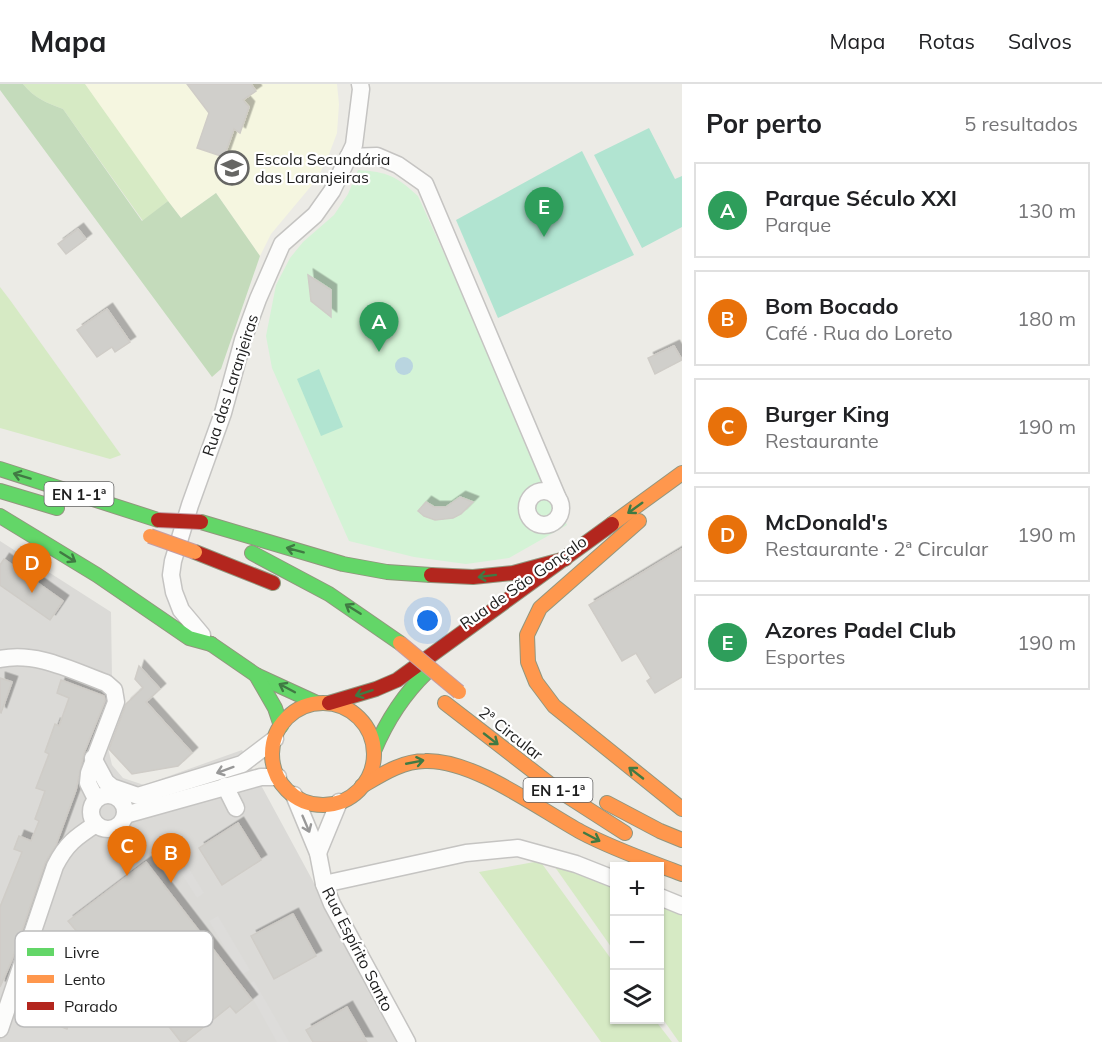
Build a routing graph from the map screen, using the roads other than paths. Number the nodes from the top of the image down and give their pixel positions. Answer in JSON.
{"nodes":[{"id":1,"x":360,"y":84,"type":"edge"},
{"id":2,"x":348,"y":157,"type":"junction"},
{"id":3,"x":544,"y":467,"type":"junction"},
{"id":4,"x":0,"y":469,"type":"edge"},
{"id":5,"x":682,"y":473,"type":"edge"},
{"id":6,"x":0,"y":491,"type":"edge"},
{"id":7,"x":538,"y":491,"type":"junction"},
{"id":8,"x":557,"y":496,"type":"junction"},
{"id":9,"x":665,"y":503,"type":"dead end"},
{"id":10,"x":75,"y":514,"type":"dead end"},
{"id":11,"x":0,"y":516,"type":"edge"},
{"id":12,"x":639,"y":521,"type":"junction"},
{"id":13,"x":200,"y":528,"type":"junction"},
{"id":14,"x":144,"y":534,"type":"dead end"},
{"id":15,"x":565,"y":560,"type":"junction"},
{"id":16,"x":285,"y":589,"type":"dead end"},
{"id":17,"x":211,"y":644,"type":"junction"},
{"id":18,"x":0,"y":659,"type":"edge"},
{"id":19,"x":396,"y":660,"type":"dead end"},
{"id":20,"x":256,"y":675,"type":"junction"},
{"id":21,"x":464,"y":695,"type":"dead end"},
{"id":22,"x":323,"y":703,"type":"junction"},
{"id":23,"x":278,"y":733,"type":"junction"},
{"id":24,"x":374,"y":751,"type":"junction"},
{"id":25,"x":93,"y":758,"type":"junction"},
{"id":26,"x":278,"y":777,"type":"junction"},
{"id":27,"x":225,"y":786,"type":"junction"},
{"id":28,"x":362,"y":786,"type":"junction"},
{"id":29,"x":294,"y":795,"type":"junction"},
{"id":30,"x":595,"y":795,"type":"dead end"},
{"id":31,"x":96,"y":799,"type":"junction"},
{"id":32,"x":339,"y":802,"type":"junction"},
{"id":33,"x":129,"y":805,"type":"junction"},
{"id":34,"x":236,"y":808,"type":"dead end"},
{"id":35,"x":682,"y":809,"type":"edge"},
{"id":36,"x":96,"y":824,"type":"junction"},
{"id":37,"x":632,"y":837,"type":"dead end"},
{"id":38,"x":682,"y":840,"type":"edge"},
{"id":39,"x":652,"y":848,"type":"dead end"},
{"id":40,"x":318,"y":853,"type":"junction"},
{"id":41,"x":682,"y":860,"type":"edge"},
{"id":42,"x":682,"y":874,"type":"edge"},
{"id":43,"x":610,"y":877,"type":"edge"},
{"id":44,"x":324,"y":884,"type":"junction"},
{"id":45,"x":664,"y":899,"type":"edge"},
{"id":46,"x":682,"y":906,"type":"edge"},
{"id":47,"x":33,"y":931,"type":"edge"},
{"id":48,"x":15,"y":985,"type":"edge"},
{"id":49,"x":0,"y":1029,"type":"edge"},
{"id":50,"x":407,"y":1042,"type":"edge"}],
"edges":[{"from":1,"to":2,"type":"street","name":"Rua das Laranjeiras"},
{"from":2,"to":3,"type":"street"},
{"from":2,"to":17,"type":"street","name":"Rua das Laranjeiras"},
{"from":3,"to":7,"type":"street"},
{"from":3,"to":8,"type":"street"},
{"from":13,"to":4,"type":"main road","number":"EN 1-1ª","one_way":true,"bridge":true},
{"from":5,"to":15,"type":"main road","name":"Rua de São Gonçalo","one_way":true},
{"from":6,"to":10,"type":"main road","number":"EN 1-1ª"},
{"from":7,"to":8,"type":"street"},
{"from":7,"to":8,"type":"street"},
{"from":9,"to":12,"type":"main road","name":"Rua de São Gonçalo"},
{"from":11,"to":17,"type":"main road","one_way":true},
{"from":12,"to":24,"type":"main road","name":"Rua de São Gonçalo"},
{"from":35,"to":12,"type":"main road","one_way":true},
{"from":15,"to":13,"type":"main road","one_way":true},
{"from":21,"to":13,"type":"main road","number":"EN 1-1ª","one_way":true,"bridge":true},
{"from":14,"to":16,"type":"main road","bridge":true},
{"from":15,"to":22,"type":"main road","name":"Rua de São Gonçalo","one_way":true},
{"from":17,"to":20,"type":"main road","name":"Rua das Laranjeiras"},
{"from":18,"to":25,"type":"street"},
{"from":19,"to":37,"type":"main road","name":"2ª Circular","number":"EN 1-1ª","one_way":true},
{"from":22,"to":20,"type":"main road","name":"Rua das Laranjeiras","one_way":true},
{"from":20,"to":23,"type":"main road","name":"Rua das Laranjeiras"},
{"from":22,"to":23,"type":"main road"},
{"from":22,"to":24,"type":"main road"},
{"from":23,"to":26,"type":"main road"},
{"from":23,"to":33,"type":"street","one_way":true},
{"from":24,"to":28,"type":"main road"},
{"from":25,"to":31,"type":"street"},
{"from":25,"to":33,"type":"street"},
{"from":26,"to":27,"type":"street"},
{"from":26,"to":29,"type":"main road"},
{"from":27,"to":33,"type":"street"},
{"from":27,"to":34,"type":"street"},
{"from":28,"to":32,"type":"main road"},
{"from":28,"to":42,"type":"main road","one_way":true},
{"from":29,"to":32,"type":"main road"},
{"from":29,"to":40,"type":"street","name":"Rua Espírito Santo","one_way":true},
{"from":30,"to":38,"type":"main road","number":"EN 1-1ª"},
{"from":31,"to":33,"type":"street"},
{"from":31,"to":36,"type":"street"},
{"from":32,"to":40,"type":"street"},
{"from":33,"to":36,"type":"street"},
{"from":36,"to":47,"type":"street"},
{"from":39,"to":41,"type":"main road"},
{"from":40,"to":44,"type":"street","name":"Rua Espírito Santo"},
{"from":43,"to":44,"type":"street"},
{"from":44,"to":50,"type":"street","name":"Rua Espírito Santo"},
{"from":45,"to":46,"type":"street"},
{"from":48,"to":49,"type":"street"}]}
